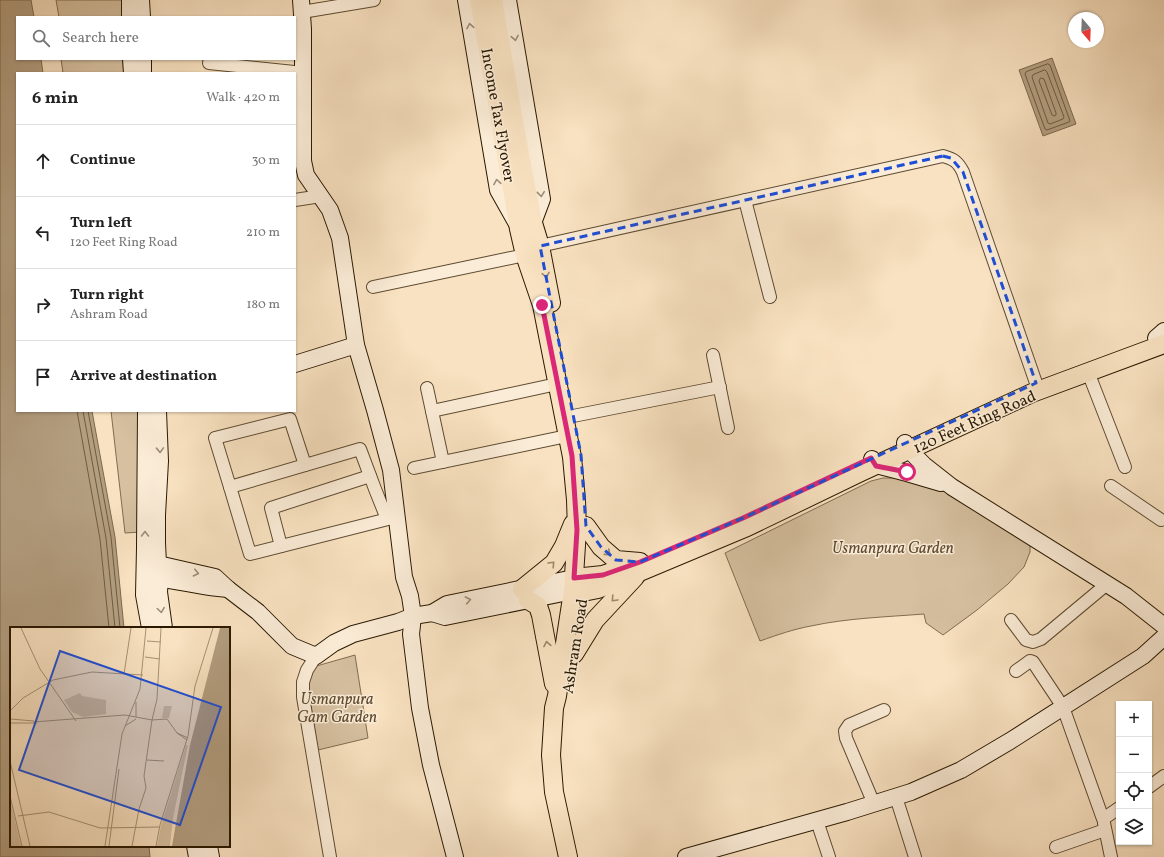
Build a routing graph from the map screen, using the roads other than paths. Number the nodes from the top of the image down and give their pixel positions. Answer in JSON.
{"nodes":[{"id":1,"x":130,"y":0,"type":"edge"},
{"id":2,"x":142,"y":0,"type":"edge"},
{"id":3,"x":374,"y":0,"type":"edge"},
{"id":4,"x":466,"y":0,"type":"edge"},
{"id":5,"x":479,"y":0,"type":"edge"},
{"id":6,"x":494,"y":0,"type":"edge"},
{"id":7,"x":508,"y":0,"type":"edge"},
{"id":8,"x":302,"y":6,"type":"edge"},
{"id":9,"x":130,"y":16,"type":"edge"},
{"id":10,"x":142,"y":16,"type":"edge"},
{"id":11,"x":131,"y":60,"type":"edge"},
{"id":12,"x":143,"y":60,"type":"edge"},
{"id":13,"x":209,"y":63,"type":"dead end"},
{"id":14,"x":132,"y":72,"type":"edge"},
{"id":15,"x":143,"y":72,"type":"edge"},
{"id":16,"x":287,"y":72,"type":"edge"},
{"id":17,"x":296,"y":73,"type":"edge"},
{"id":18,"x":304,"y":74,"type":"junction"},
{"id":19,"x":520,"y":191,"type":"junction"},
{"id":20,"x":321,"y":196,"type":"junction"},
{"id":21,"x":296,"y":200,"type":"edge"},
{"id":22,"x":744,"y":200,"type":"junction"},
{"id":23,"x":526,"y":226,"type":"junction"},
{"id":24,"x":533,"y":251,"type":"junction"},
{"id":25,"x":372,"y":287,"type":"dead end"},
{"id":26,"x":770,"y":297,"type":"dead end"},
{"id":27,"x":1161,"y":341,"type":"edge"},
{"id":28,"x":356,"y":345,"type":"junction"},
{"id":29,"x":713,"y":355,"type":"dead end"},
{"id":30,"x":296,"y":364,"type":"edge"},
{"id":31,"x":1088,"y":372,"type":"junction"},
{"id":32,"x":1036,"y":383,"type":"junction"},
{"id":33,"x":557,"y":384,"type":"junction"},
{"id":34,"x":720,"y":387,"type":"junction"},
{"id":35,"x":427,"y":388,"type":"dead end"},
{"id":36,"x":432,"y":411,"type":"junction"},
{"id":37,"x":146,"y":412,"type":"edge"},
{"id":38,"x":158,"y":412,"type":"edge"},
{"id":39,"x":290,"y":415,"type":"edge"},
{"id":40,"x":572,"y":416,"type":"junction"},
{"id":41,"x":728,"y":428,"type":"dead end"},
{"id":42,"x":567,"y":436,"type":"junction"},
{"id":43,"x":907,"y":446,"type":"junction"},
{"id":44,"x":443,"y":462,"type":"junction"},
{"id":45,"x":874,"y":462,"type":"junction"},
{"id":46,"x":305,"y":465,"type":"junction"},
{"id":47,"x":1125,"y":467,"type":"dead end"},
{"id":48,"x":414,"y":468,"type":"dead end"},
{"id":49,"x":370,"y":476,"type":"junction"},
{"id":50,"x":1111,"y":486,"type":"dead end"},
{"id":51,"x":230,"y":487,"type":"junction"},
{"id":52,"x":952,"y":487,"type":"junction"},
{"id":53,"x":392,"y":518,"type":"junction"},
{"id":54,"x":1163,"y":519,"type":"edge"},
{"id":55,"x":581,"y":521,"type":"junction"},
{"id":56,"x":281,"y":546,"type":"junction"},
{"id":57,"x":641,"y":567,"type":"junction"},
{"id":58,"x":152,"y":571,"type":"junction"},
{"id":59,"x":579,"y":584,"type":"junction"},
{"id":60,"x":1107,"y":584,"type":"junction"},
{"id":61,"x":525,"y":594,"type":"junction"},
{"id":62,"x":413,"y":616,"type":"junction"},
{"id":63,"x":1011,"y":620,"type":"dead end"},
{"id":64,"x":1164,"y":626,"type":"edge"},
{"id":65,"x":150,"y":627,"type":"edge"},
{"id":66,"x":164,"y":627,"type":"edge"},
{"id":67,"x":1164,"y":637,"type":"edge"},
{"id":68,"x":574,"y":654,"type":"junction"},
{"id":69,"x":316,"y":656,"type":"junction"},
{"id":70,"x":1016,"y":671,"type":"dead end"},
{"id":71,"x":557,"y":696,"type":"junction"},
{"id":72,"x":1063,"y":707,"type":"junction"},
{"id":73,"x":884,"y":710,"type":"dead end"},
{"id":74,"x":1164,"y":776,"type":"edge"},
{"id":75,"x":1152,"y":785,"type":"edge"},
{"id":76,"x":896,"y":797,"type":"junction"},
{"id":77,"x":874,"y":804,"type":"junction"},
{"id":78,"x":1118,"y":809,"type":"edge"},
{"id":79,"x":817,"y":821,"type":"junction"},
{"id":80,"x":1104,"y":825,"type":"junction"},
{"id":81,"x":195,"y":847,"type":"edge"},
{"id":82,"x":209,"y":847,"type":"edge"},
{"id":83,"x":1056,"y":847,"type":"dead end"},
{"id":84,"x":695,"y":856,"type":"edge"},
{"id":85,"x":197,"y":857,"type":"edge"},
{"id":86,"x":211,"y":857,"type":"edge"},
{"id":87,"x":330,"y":857,"type":"edge"},
{"id":88,"x":455,"y":857,"type":"edge"},
{"id":89,"x":568,"y":857,"type":"edge"},
{"id":90,"x":578,"y":857,"type":"edge"},
{"id":91,"x":829,"y":857,"type":"edge"},
{"id":92,"x":916,"y":857,"type":"edge"},
{"id":93,"x":1111,"y":857,"type":"edge"}],
"edges":[{"from":1,"to":9,"type":"main road"},
{"from":2,"to":10,"type":"main road"},
{"from":3,"to":8,"type":"street"},
{"from":23,"to":4,"type":"main road","one_way":true},
{"from":5,"to":19,"type":"main road","name":"Income Tax Flyover"},
{"from":6,"to":19,"type":"main road","name":"Income Tax Flyover"},
{"from":7,"to":23,"type":"main road","one_way":true},
{"from":8,"to":18,"type":"main road"},
{"from":11,"to":14,"type":"main road"},
{"from":12,"to":15,"type":"main road"},
{"from":13,"to":16,"type":"street"},
{"from":17,"to":18,"type":"street"},
{"from":18,"to":20,"type":"main road"},
{"from":19,"to":23,"type":"main road","name":"Income Tax Flyover"},
{"from":20,"to":21,"type":"street"},
{"from":20,"to":28,"type":"main road"},
{"from":22,"to":24,"type":"street"},
{"from":22,"to":26,"type":"street"},
{"from":22,"to":32,"type":"street"},
{"from":23,"to":24,"type":"main road","name":"Ashram Road"},
{"from":24,"to":25,"type":"street"},
{"from":24,"to":33,"type":"main road","name":"Ashram Road"},
{"from":24,"to":40,"type":"main road","name":"Ashram Road","one_way":true},
{"from":27,"to":31,"type":"main road","name":"120 Feet Ring Road"},
{"from":27,"to":32,"type":"main road","name":"120 Feet Ring Road"},
{"from":28,"to":30,"type":"main road"},
{"from":28,"to":53,"type":"main road"},
{"from":29,"to":34,"type":"street"},
{"from":31,"to":43,"type":"main road","name":"120 Feet Ring Road"},
{"from":31,"to":47,"type":"street"},
{"from":32,"to":43,"type":"main road","name":"120 Feet Ring Road"},
{"from":33,"to":36,"type":"street"},
{"from":33,"to":42,"type":"main road","name":"Ashram Road"},
{"from":34,"to":40,"type":"street"},
{"from":34,"to":41,"type":"street"},
{"from":35,"to":36,"type":"street"},
{"from":36,"to":44,"type":"street"},
{"from":58,"to":37,"type":"main road","one_way":true},
{"from":38,"to":58,"type":"main road","one_way":true},
{"from":39,"to":46,"type":"street"},
{"from":39,"to":51,"type":"street"},
{"from":40,"to":55,"type":"main road","name":"Ashram Road"},
{"from":42,"to":44,"type":"street"},
{"from":42,"to":55,"type":"main road","name":"Ashram Road"},
{"from":43,"to":45,"type":"main road","name":"120 Feet Ring Road"},
{"from":43,"to":52,"type":"main road"},
{"from":44,"to":48,"type":"street"},
{"from":45,"to":52,"type":"main road"},
{"from":45,"to":57,"type":"main road","name":"120 Feet Ring Road"},
{"from":46,"to":49,"type":"street"},
{"from":46,"to":51,"type":"street"},
{"from":49,"to":53,"type":"street"},
{"from":49,"to":56,"type":"street"},
{"from":50,"to":54,"type":"street"},
{"from":51,"to":56,"type":"street"},
{"from":52,"to":60,"type":"main road"},
{"from":53,"to":56,"type":"street"},
{"from":53,"to":62,"type":"main road"},
{"from":55,"to":57,"type":"main road","one_way":true},
{"from":55,"to":59,"type":"main road","name":"Ashram Road"},
{"from":61,"to":55,"type":"main road","one_way":true},
{"from":57,"to":59,"type":"main road","name":"120 Feet Ring Road"},
{"from":57,"to":68,"type":"main road","one_way":true},
{"from":58,"to":65,"type":"main road"},
{"from":58,"to":66,"type":"main road","one_way":true},
{"from":58,"to":69,"type":"main road"},
{"from":59,"to":61,"type":"main road"},
{"from":59,"to":68,"type":"main road","name":"Ashram Road"},
{"from":59,"to":71,"type":"main road","name":"Ashram Road"},
{"from":60,"to":63,"type":"street"},
{"from":60,"to":64,"type":"main road"},
{"from":61,"to":62,"type":"main road"},
{"from":71,"to":61,"type":"main road","one_way":true},
{"from":62,"to":69,"type":"main road"},
{"from":62,"to":88,"type":"main road"},
{"from":67,"to":72,"type":"main road"},
{"from":68,"to":90,"type":"main road","name":"Ashram Road"},
{"from":69,"to":87,"type":"street"},
{"from":70,"to":72,"type":"street"},
{"from":71,"to":89,"type":"main road","name":"Ashram Road"},
{"from":72,"to":76,"type":"main road"},
{"from":72,"to":80,"type":"street"},
{"from":73,"to":77,"type":"street"},
{"from":74,"to":75,"type":"street"},
{"from":76,"to":77,"type":"main road"},
{"from":76,"to":92,"type":"street"},
{"from":77,"to":79,"type":"main road"},
{"from":78,"to":80,"type":"street"},
{"from":79,"to":84,"type":"main road"},
{"from":79,"to":91,"type":"street"},
{"from":80,"to":83,"type":"street"},
{"from":80,"to":93,"type":"street"},
{"from":81,"to":85,"type":"main road"},
{"from":82,"to":86,"type":"main road"}]}
